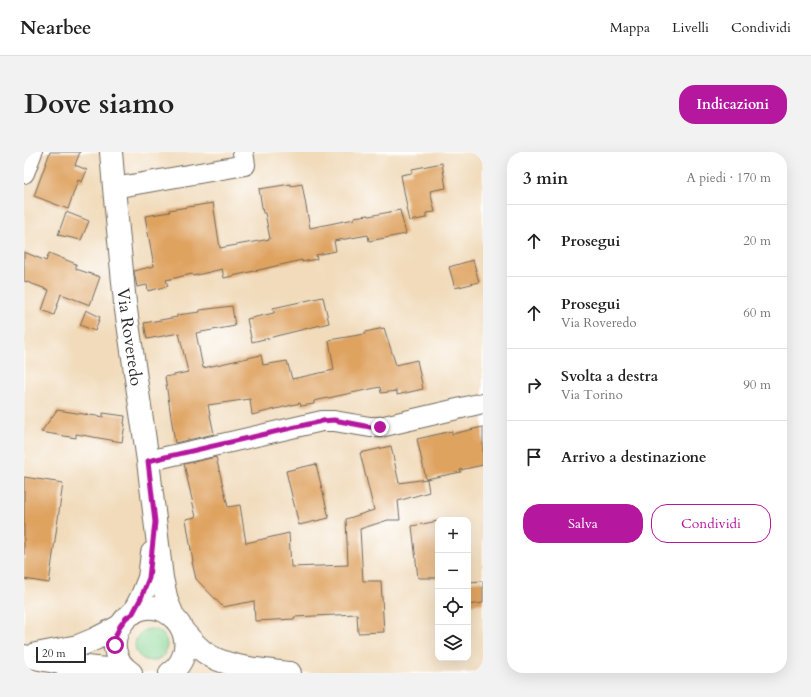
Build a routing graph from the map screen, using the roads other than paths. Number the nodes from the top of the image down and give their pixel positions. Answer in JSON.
{"nodes":[{"id":1,"x":32,"y":152,"type":"edge"},
{"id":2,"x":111,"y":152,"type":"edge"},
{"id":3,"x":244,"y":152,"type":"edge"},
{"id":4,"x":24,"y":173,"type":"edge"},
{"id":5,"x":114,"y":188,"type":"junction"},
{"id":6,"x":483,"y":403,"type":"edge"},
{"id":7,"x":148,"y":461,"type":"junction"},
{"id":8,"x":155,"y":522,"type":"junction"},
{"id":9,"x":126,"y":619,"type":"junction"},
{"id":10,"x":179,"y":625,"type":"junction"},
{"id":11,"x":24,"y":656,"type":"edge"},
{"id":12,"x":129,"y":672,"type":"edge"},
{"id":13,"x":175,"y":673,"type":"edge"},
{"id":14,"x":290,"y":673,"type":"edge"}],
"edges":[{"from":1,"to":4,"type":"street"},
{"from":2,"to":5,"type":"main road","name":"Via Roveredo"},
{"from":3,"to":5,"type":"street"},
{"from":5,"to":7,"type":"main road","name":"Via Roveredo"},
{"from":6,"to":7,"type":"street"},
{"from":7,"to":8,"type":"main road","name":"Via Roveredo"},
{"from":8,"to":9,"type":"main road","name":"Via Roveredo"},
{"from":8,"to":10,"type":"main road","name":"Via Roveredo"},
{"from":9,"to":10,"type":"main road"},
{"from":9,"to":11,"type":"main road"},
{"from":9,"to":12,"type":"main road","name":"Via Roveredo"},
{"from":10,"to":13,"type":"main road"},
{"from":10,"to":14,"type":"main road"},
{"from":11,"to":12,"type":"main road"}]}
